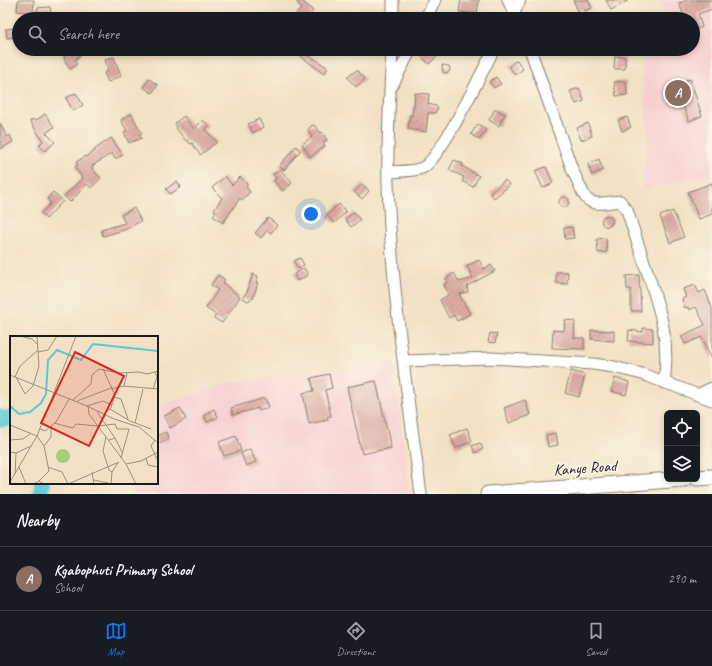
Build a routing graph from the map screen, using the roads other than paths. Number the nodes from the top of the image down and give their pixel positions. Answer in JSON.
{"nodes":[{"id":1,"x":393,"y":0,"type":"edge"},
{"id":2,"x":435,"y":0,"type":"edge"},
{"id":3,"x":508,"y":0,"type":"edge"},
{"id":4,"x":520,"y":0,"type":"edge"},
{"id":5,"x":393,"y":12,"type":"edge"},
{"id":6,"x":429,"y":12,"type":"edge"},
{"id":7,"x":512,"y":12,"type":"edge"},
{"id":8,"x":516,"y":12,"type":"edge"},
{"id":9,"x":392,"y":56,"type":"edge"},
{"id":10,"x":407,"y":56,"type":"edge"},
{"id":11,"x":490,"y":56,"type":"edge"},
{"id":12,"x":532,"y":56,"type":"edge"},
{"id":13,"x":391,"y":87,"type":"junction"},
{"id":14,"x":388,"y":172,"type":"junction"},
{"id":15,"x":403,"y":362,"type":"junction"},
{"id":16,"x":664,"y":383,"type":"junction"},
{"id":17,"x":712,"y":388,"type":"edge"},
{"id":18,"x":697,"y":395,"type":"junction"},
{"id":19,"x":712,"y":400,"type":"edge"},
{"id":20,"x":712,"y":477,"type":"edge"},
{"id":21,"x":700,"y":478,"type":"edge"},
{"id":22,"x":664,"y":481,"type":"edge"},
{"id":23,"x":421,"y":494,"type":"edge"},
{"id":24,"x":488,"y":494,"type":"edge"}],
"edges":[{"from":1,"to":5,"type":"street"},
{"from":2,"to":6,"type":"street"},
{"from":3,"to":7,"type":"street"},
{"from":4,"to":8,"type":"street"},
{"from":9,"to":13,"type":"street"},
{"from":10,"to":13,"type":"street"},
{"from":11,"to":14,"type":"street"},
{"from":12,"to":16,"type":"street"},
{"from":13,"to":14,"type":"street"},
{"from":14,"to":15,"type":"street"},
{"from":15,"to":16,"type":"street"},
{"from":15,"to":23,"type":"street"},
{"from":16,"to":18,"type":"street"},
{"from":17,"to":18,"type":"street"},
{"from":18,"to":19,"type":"street"},
{"from":20,"to":21,"type":"main road"},
{"from":22,"to":24,"type":"main road","name":"Kanye Road"}]}
